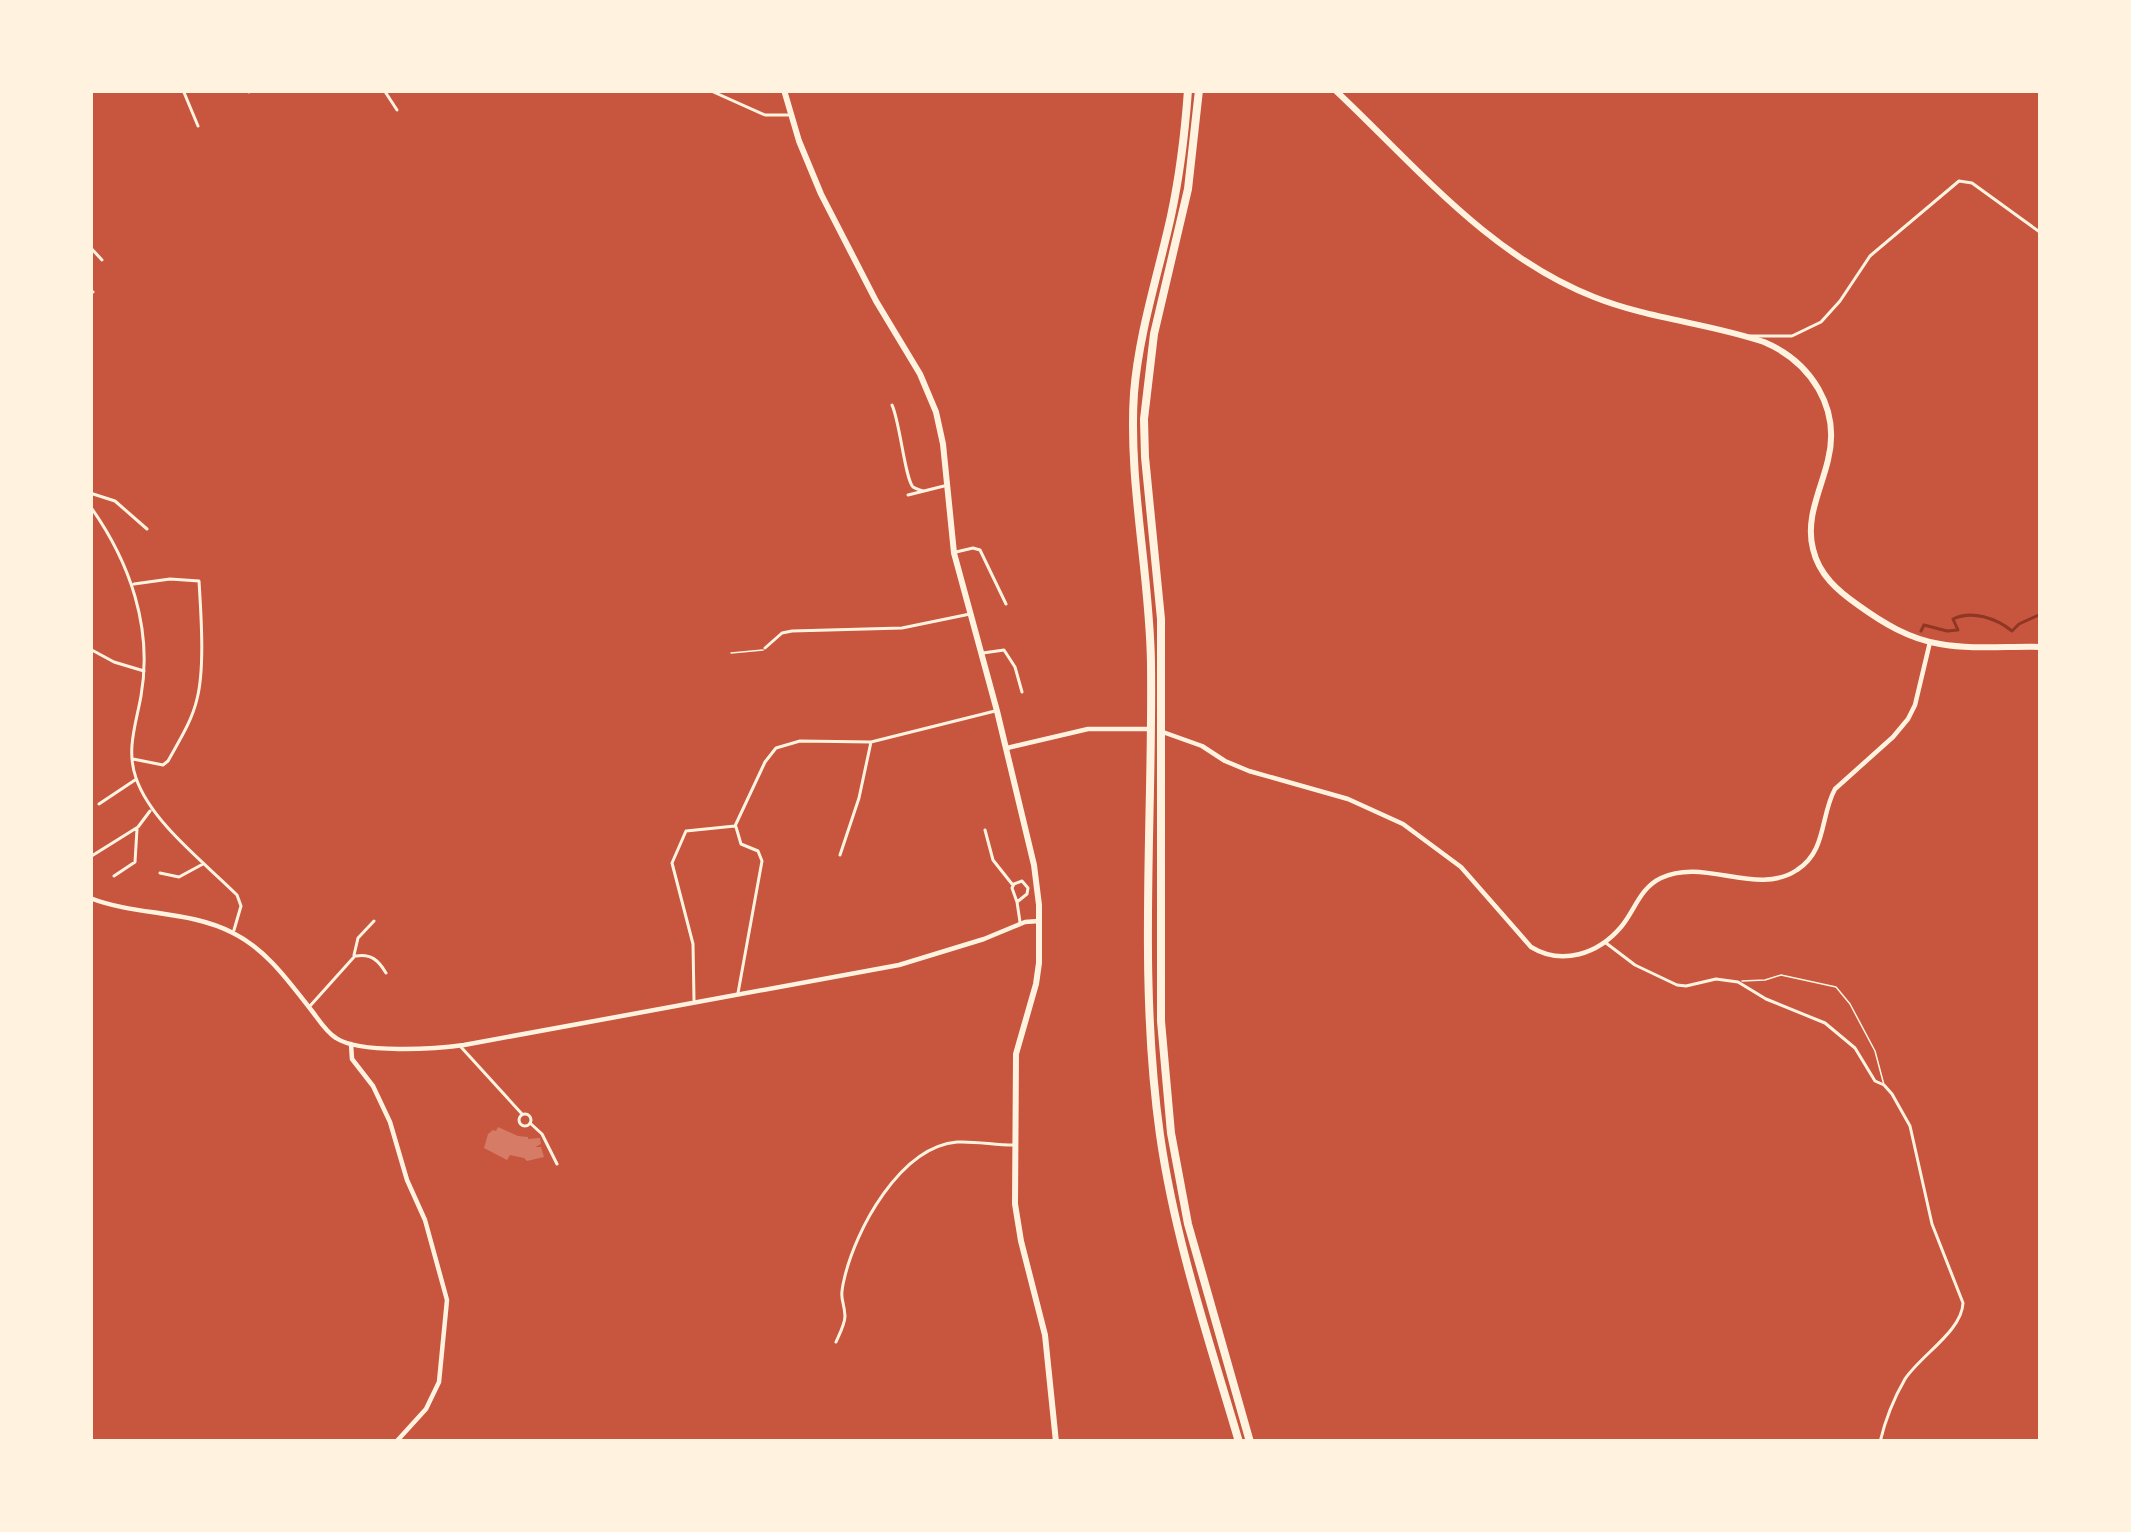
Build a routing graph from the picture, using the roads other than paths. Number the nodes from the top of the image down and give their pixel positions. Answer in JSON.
{"nodes":[{"id":1,"x":183,"y":90,"type":"edge"},
{"id":2,"x":384,"y":90,"type":"edge"},
{"id":3,"x":710,"y":90,"type":"edge"},
{"id":4,"x":784,"y":90,"type":"edge"},
{"id":5,"x":1188,"y":90,"type":"edge"},
{"id":6,"x":1199,"y":90,"type":"edge"},
{"id":7,"x":1335,"y":90,"type":"edge"},
{"id":8,"x":397,"y":110,"type":"dead end"},
{"id":9,"x":790,"y":114,"type":"junction"},
{"id":10,"x":198,"y":126,"type":"dead end"},
{"id":11,"x":2041,"y":233,"type":"edge"},
{"id":12,"x":90,"y":247,"type":"edge"},
{"id":13,"x":102,"y":260,"type":"dead end"},
{"id":14,"x":1748,"y":337,"type":"junction"},
{"id":15,"x":892,"y":405,"type":"dead end"},
{"id":16,"x":946,"y":486,"type":"junction"},
{"id":17,"x":923,"y":491,"type":"junction"},
{"id":18,"x":90,"y":493,"type":"edge"},
{"id":19,"x":908,"y":495,"type":"dead end"},
{"id":20,"x":91,"y":511,"type":"edge"},
{"id":21,"x":147,"y":529,"type":"dead end"},
{"id":22,"x":954,"y":553,"type":"junction"},
{"id":23,"x":132,"y":584,"type":"junction"},
{"id":24,"x":1006,"y":604,"type":"dead end"},
{"id":25,"x":970,"y":614,"type":"junction"},
{"id":26,"x":1930,"y":642,"type":"junction"},
{"id":27,"x":2041,"y":647,"type":"edge"},
{"id":28,"x":765,"y":648,"type":"joint"},
{"id":29,"x":90,"y":649,"type":"edge"},
{"id":30,"x":731,"y":653,"type":"dead end"},
{"id":31,"x":981,"y":654,"type":"junction"},
{"id":32,"x":144,"y":671,"type":"junction"},
{"id":33,"x":1022,"y":692,"type":"dead end"},
{"id":34,"x":997,"y":711,"type":"junction"},
{"id":35,"x":871,"y":742,"type":"junction"},
{"id":36,"x":1005,"y":749,"type":"junction"},
{"id":37,"x":133,"y":759,"type":"junction"},
{"id":38,"x":136,"y":779,"type":"junction"},
{"id":39,"x":99,"y":804,"type":"dead end"},
{"id":40,"x":152,"y":809,"type":"junction"},
{"id":41,"x":735,"y":826,"type":"junction"},
{"id":42,"x":137,"y":827,"type":"junction"},
{"id":43,"x":985,"y":830,"type":"dead end"},
{"id":44,"x":839,"y":855,"type":"dead end"},
{"id":45,"x":90,"y":857,"type":"edge"},
{"id":46,"x":204,"y":862,"type":"junction"},
{"id":47,"x":160,"y":873,"type":"dead end"},
{"id":48,"x":115,"y":876,"type":"dead end"},
{"id":49,"x":1013,"y":885,"type":"junction"},
{"id":50,"x":90,"y":898,"type":"edge"},
{"id":51,"x":1017,"y":902,"type":"junction"},
{"id":52,"x":374,"y":920,"type":"dead end"},
{"id":53,"x":1039,"y":921,"type":"junction"},
{"id":54,"x":1021,"y":923,"type":"junction"},
{"id":55,"x":230,"y":932,"type":"junction"},
{"id":56,"x":1605,"y":942,"type":"junction"},
{"id":57,"x":354,"y":957,"type":"junction"},
{"id":58,"x":386,"y":973,"type":"dead end"},
{"id":59,"x":1738,"y":982,"type":"junction"},
{"id":60,"x":738,"y":995,"type":"junction"},
{"id":61,"x":694,"y":1003,"type":"junction"},
{"id":62,"x":309,"y":1007,"type":"junction"},
{"id":63,"x":351,"y":1044,"type":"junction"},
{"id":64,"x":460,"y":1045,"type":"junction"},
{"id":65,"x":1884,"y":1085,"type":"junction"},
{"id":66,"x":522,"y":1114,"type":"junction"},
{"id":67,"x":530,"y":1124,"type":"junction"},
{"id":68,"x":1016,"y":1145,"type":"junction"},
{"id":69,"x":557,"y":1164,"type":"dead end"},
{"id":70,"x":836,"y":1342,"type":"dead end"},
{"id":71,"x":396,"y":1442,"type":"edge"},
{"id":72,"x":1056,"y":1442,"type":"edge"},
{"id":73,"x":1239,"y":1442,"type":"edge"},
{"id":74,"x":1250,"y":1442,"type":"edge"},
{"id":75,"x":1880,"y":1442,"type":"edge"}],
"edges":[{"from":1,"to":10,"type":"street"},
{"from":2,"to":8,"type":"street"},
{"from":3,"to":9,"type":"street"},
{"from":4,"to":9,"type":"main road"},
{"from":5,"to":73,"type":"highway"},
{"from":6,"to":74,"type":"highway"},
{"from":7,"to":14,"type":"main road"},
{"from":9,"to":16,"type":"main road"},
{"from":11,"to":14,"type":"street"},
{"from":12,"to":13,"type":"street"},
{"from":14,"to":26,"type":"main road"},
{"from":15,"to":17,"type":"street"},
{"from":16,"to":17,"type":"street"},
{"from":16,"to":22,"type":"main road"},
{"from":17,"to":19,"type":"street"},
{"from":18,"to":21,"type":"street"},
{"from":20,"to":23,"type":"street"},
{"from":22,"to":24,"type":"street"},
{"from":22,"to":25,"type":"main road"},
{"from":23,"to":32,"type":"street"},
{"from":23,"to":37,"type":"street"},
{"from":25,"to":28,"type":"street"},
{"from":25,"to":31,"type":"main road"},
{"from":26,"to":27,"type":"main road"},
{"from":26,"to":56,"type":"main road"},
{"from":28,"to":30,"type":"lane"},
{"from":29,"to":32,"type":"street"},
{"from":31,"to":33,"type":"street"},
{"from":31,"to":34,"type":"main road"},
{"from":32,"to":37,"type":"street"},
{"from":34,"to":35,"type":"street"},
{"from":34,"to":36,"type":"main road"},
{"from":35,"to":41,"type":"street"},
{"from":35,"to":44,"type":"street"},
{"from":36,"to":53,"type":"main road"},
{"from":36,"to":56,"type":"main road"},
{"from":37,"to":38,"type":"street"},
{"from":38,"to":39,"type":"street"},
{"from":38,"to":40,"type":"street"},
{"from":40,"to":42,"type":"street"},
{"from":40,"to":46,"type":"street"},
{"from":41,"to":60,"type":"street"},
{"from":41,"to":61,"type":"street"},
{"from":42,"to":45,"type":"street"},
{"from":42,"to":48,"type":"street"},
{"from":43,"to":49,"type":"street"},
{"from":46,"to":47,"type":"street"},
{"from":46,"to":55,"type":"street"},
{"from":49,"to":51,"type":"street"},
{"from":49,"to":51,"type":"street"},
{"from":50,"to":55,"type":"main road"},
{"from":51,"to":54,"type":"street"},
{"from":52,"to":57,"type":"street"},
{"from":53,"to":54,"type":"main road"},
{"from":53,"to":68,"type":"main road"},
{"from":54,"to":60,"type":"main road"},
{"from":55,"to":62,"type":"main road"},
{"from":56,"to":59,"type":"street"},
{"from":57,"to":58,"type":"street"},
{"from":57,"to":62,"type":"street"},
{"from":59,"to":65,"type":"street"},
{"from":59,"to":65,"type":"lane"},
{"from":60,"to":61,"type":"main road"},
{"from":61,"to":64,"type":"main road"},
{"from":62,"to":63,"type":"main road"},
{"from":63,"to":64,"type":"main road"},
{"from":63,"to":71,"type":"main road"},
{"from":64,"to":66,"type":"street"},
{"from":65,"to":75,"type":"street"},
{"from":66,"to":67,"type":"street"},
{"from":66,"to":67,"type":"street"},
{"from":67,"to":69,"type":"street"},
{"from":68,"to":70,"type":"street"},
{"from":68,"to":72,"type":"main road"}]}
